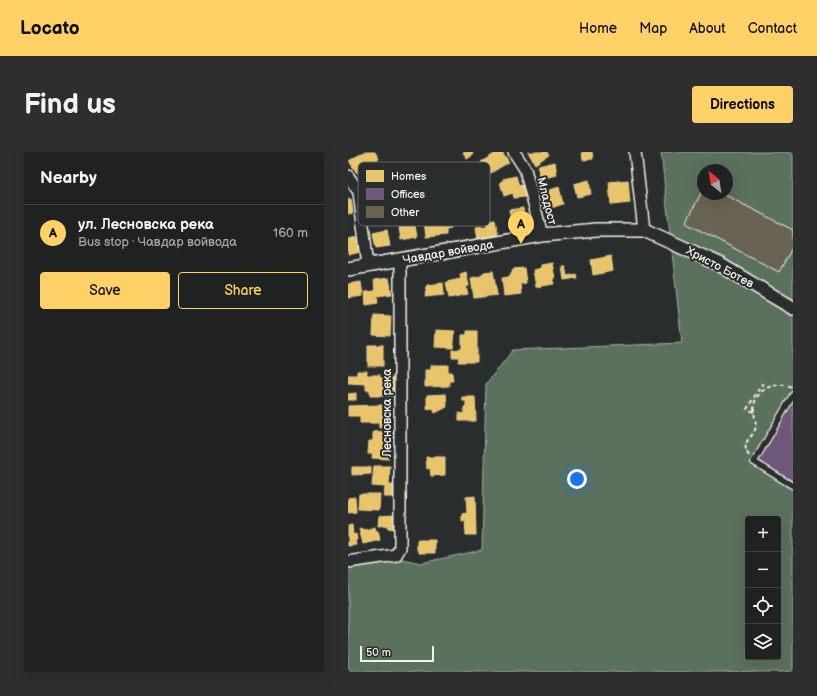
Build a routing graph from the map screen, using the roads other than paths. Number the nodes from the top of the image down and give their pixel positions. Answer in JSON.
{"nodes":[{"id":1,"x":514,"y":152,"type":"edge"},
{"id":2,"x":635,"y":152,"type":"edge"},
{"id":3,"x":348,"y":176,"type":"edge"},
{"id":4,"x":358,"y":191,"type":"edge"},
{"id":5,"x":363,"y":226,"type":"edge"},
{"id":6,"x":644,"y":230,"type":"junction"},
{"id":7,"x":542,"y":235,"type":"junction"},
{"id":8,"x":400,"y":261,"type":"junction"},
{"id":9,"x":368,"y":266,"type":"junction"},
{"id":10,"x":348,"y":269,"type":"edge"},
{"id":11,"x":793,"y":308,"type":"edge"},
{"id":12,"x":793,"y":395,"type":"edge"},
{"id":13,"x":793,"y":486,"type":"edge"},
{"id":14,"x":348,"y":562,"type":"edge"}],
"edges":[{"from":1,"to":7,"type":"street","name":"Младост"},
{"from":2,"to":6,"type":"street"},
{"from":3,"to":4,"type":"street"},
{"from":5,"to":9,"type":"street"},
{"from":6,"to":7,"type":"street","name":"Чавдар войвода"},
{"from":6,"to":11,"type":"street","name":"Христо Ботев"},
{"from":7,"to":8,"type":"street","name":"Чавдар войвода"},
{"from":8,"to":9,"type":"street","name":"Чавдар войвода"},
{"from":8,"to":14,"type":"street","name":"Лесновска река"},
{"from":9,"to":10,"type":"street","name":"Чавдар войвода"},
{"from":12,"to":13,"type":"lane"}]}
